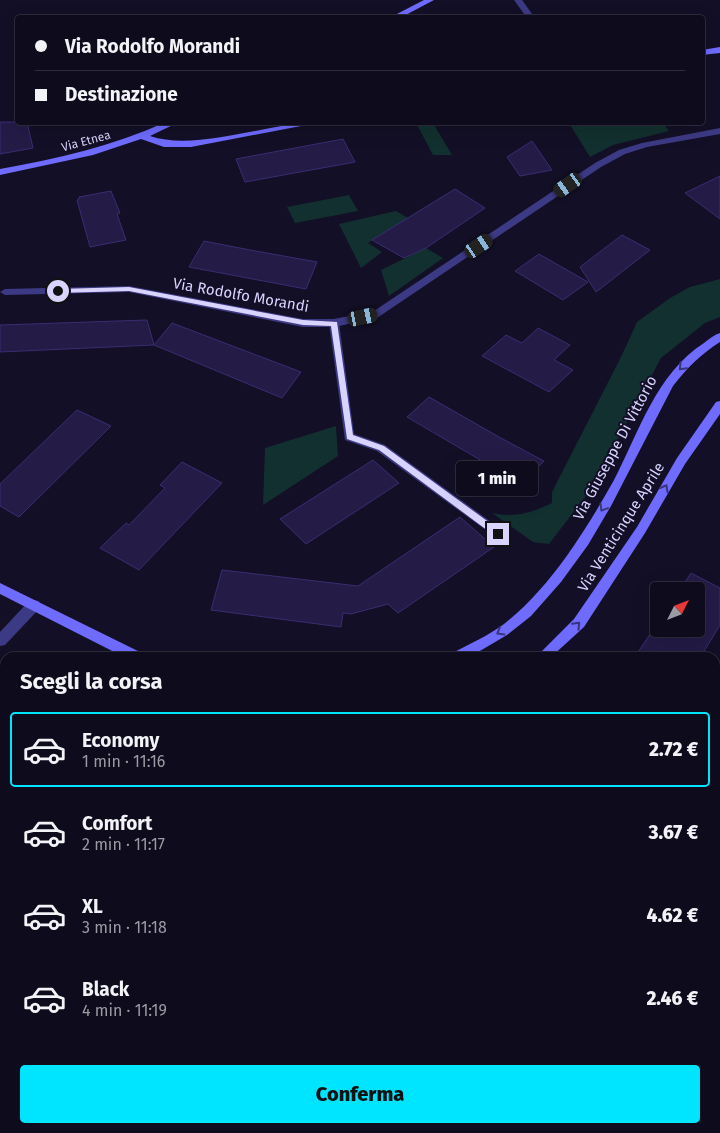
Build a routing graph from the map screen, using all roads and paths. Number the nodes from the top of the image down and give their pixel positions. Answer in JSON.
{"nodes":[{"id":1,"x":430,"y":0,"type":"edge"},
{"id":2,"x":518,"y":0,"type":"edge"},
{"id":3,"x":399,"y":15,"type":"edge"},
{"id":4,"x":529,"y":15,"type":"edge"},
{"id":5,"x":720,"y":50,"type":"edge"},
{"id":6,"x":705,"y":52,"type":"edge"},
{"id":7,"x":169,"y":125,"type":"edge"},
{"id":8,"x":301,"y":125,"type":"edge"},
{"id":9,"x":720,"y":131,"type":"edge"},
{"id":10,"x":143,"y":138,"type":"junction"},
{"id":11,"x":0,"y":172,"type":"edge"},
{"id":12,"x":5,"y":292,"type":"dead end"},
{"id":13,"x":334,"y":323,"type":"junction"},
{"id":14,"x":720,"y":337,"type":"edge"},
{"id":15,"x":720,"y":406,"type":"edge"},
{"id":16,"x":498,"y":534,"type":"dead end"},
{"id":17,"x":0,"y":588,"type":"edge"},
{"id":18,"x":34,"y":605,"type":"junction"},
{"id":19,"x":0,"y":641,"type":"edge"},
{"id":20,"x":127,"y":652,"type":"edge"},
{"id":21,"x":466,"y":652,"type":"edge"},
{"id":22,"x":548,"y":652,"type":"edge"}],
"edges":[{"from":1,"to":3,"type":"street"},
{"from":2,"to":4,"type":"street"},
{"from":5,"to":6,"type":"street"},
{"from":7,"to":10,"type":"street","name":"Via Etnea"},
{"from":8,"to":10,"type":"street"},
{"from":9,"to":13,"type":"street","name":"Via Rodolfo Morandi"},
{"from":10,"to":11,"type":"street","name":"Via Etnea"},
{"from":12,"to":13,"type":"street","name":"Via Rodolfo Morandi"},
{"from":13,"to":16,"type":"street"},
{"from":14,"to":21,"type":"street","name":"Via Giuseppe Di Vittorio","one_way":true},
{"from":22,"to":15,"type":"street","name":"Via Venticinque Aprile","one_way":true},
{"from":17,"to":18,"type":"street"},
{"from":18,"to":19,"type":"street"},
{"from":18,"to":20,"type":"street"}]}
